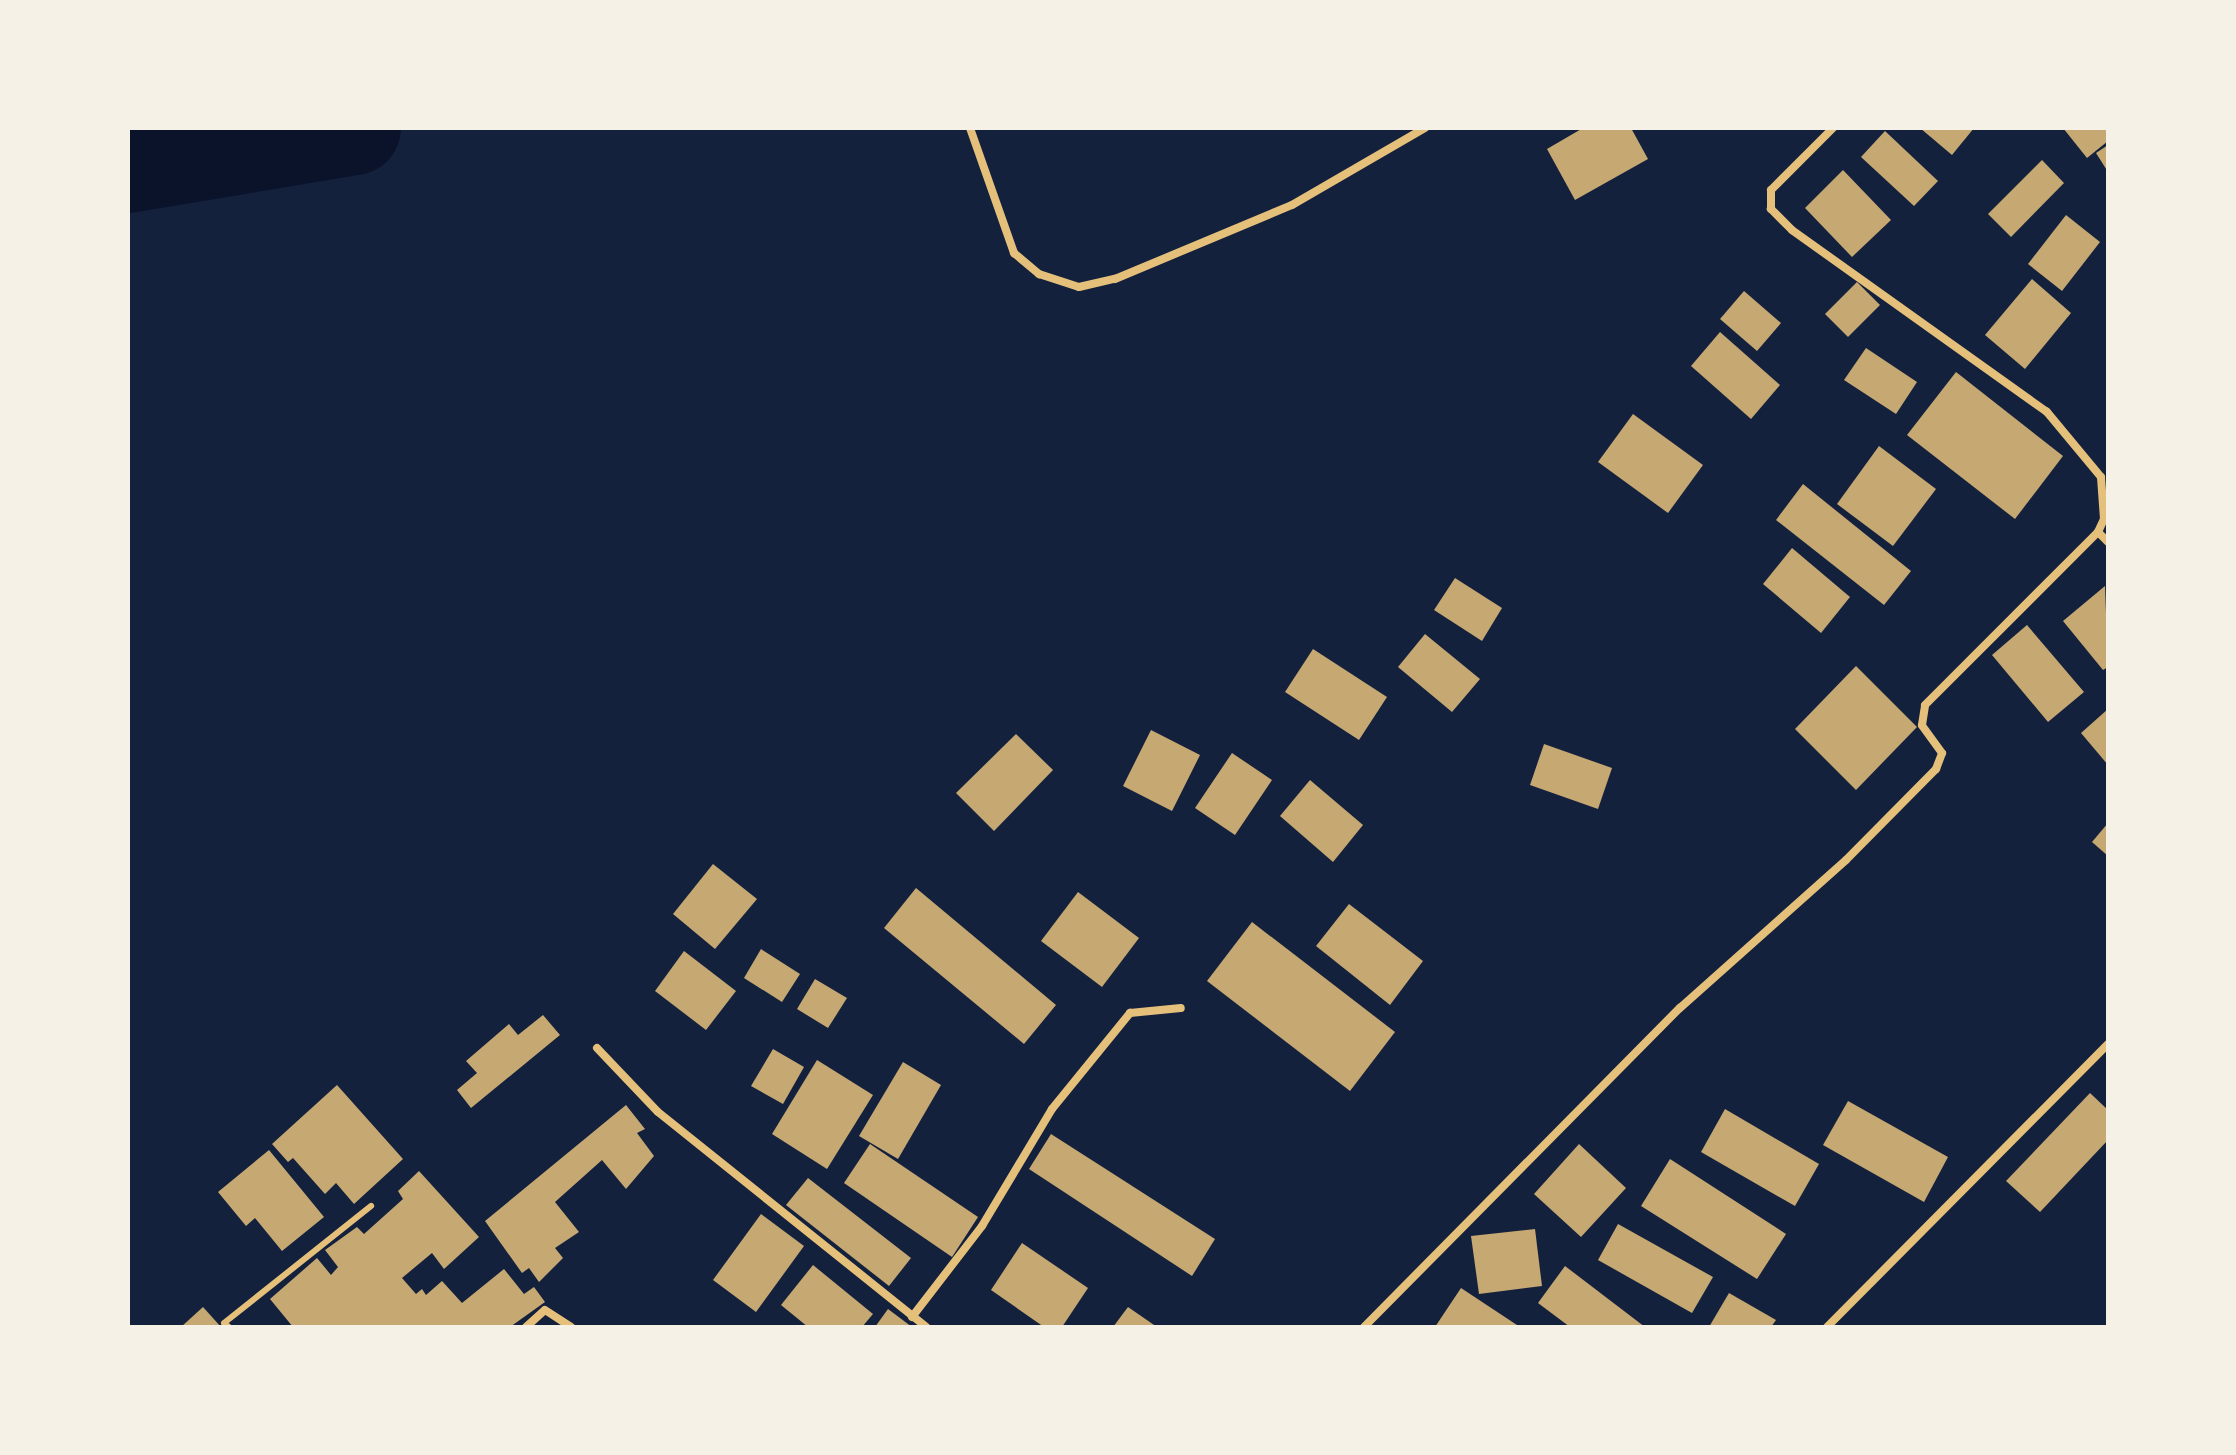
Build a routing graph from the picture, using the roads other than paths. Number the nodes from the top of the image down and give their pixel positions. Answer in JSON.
{"nodes":[{"id":1,"x":970,"y":128,"type":"edge"},
{"id":2,"x":1425,"y":128,"type":"edge"},
{"id":3,"x":1833,"y":128,"type":"edge"},
{"id":4,"x":2098,"y":532,"type":"junction"},
{"id":5,"x":2108,"y":542,"type":"edge"},
{"id":6,"x":1181,"y":1008,"type":"dead end"},
{"id":7,"x":2108,"y":1044,"type":"edge"},
{"id":8,"x":597,"y":1048,"type":"dead end"},
{"id":9,"x":371,"y":1206,"type":"dead end"},
{"id":10,"x":912,"y":1317,"type":"junction"},
{"id":11,"x":229,"y":1327,"type":"edge"},
{"id":12,"x":526,"y":1327,"type":"edge"},
{"id":13,"x":571,"y":1327,"type":"edge"},
{"id":14,"x":926,"y":1327,"type":"edge"},
{"id":15,"x":1364,"y":1327,"type":"edge"},
{"id":16,"x":1827,"y":1327,"type":"edge"}],
"edges":[{"from":1,"to":2,"type":"street"},
{"from":3,"to":4,"type":"street"},
{"from":4,"to":5,"type":"street"},
{"from":4,"to":15,"type":"street"},
{"from":6,"to":10,"type":"street"},
{"from":7,"to":16,"type":"street"},
{"from":8,"to":10,"type":"street"},
{"from":9,"to":11,"type":"lane"},
{"from":10,"to":14,"type":"street"},
{"from":12,"to":13,"type":"street"}]}
